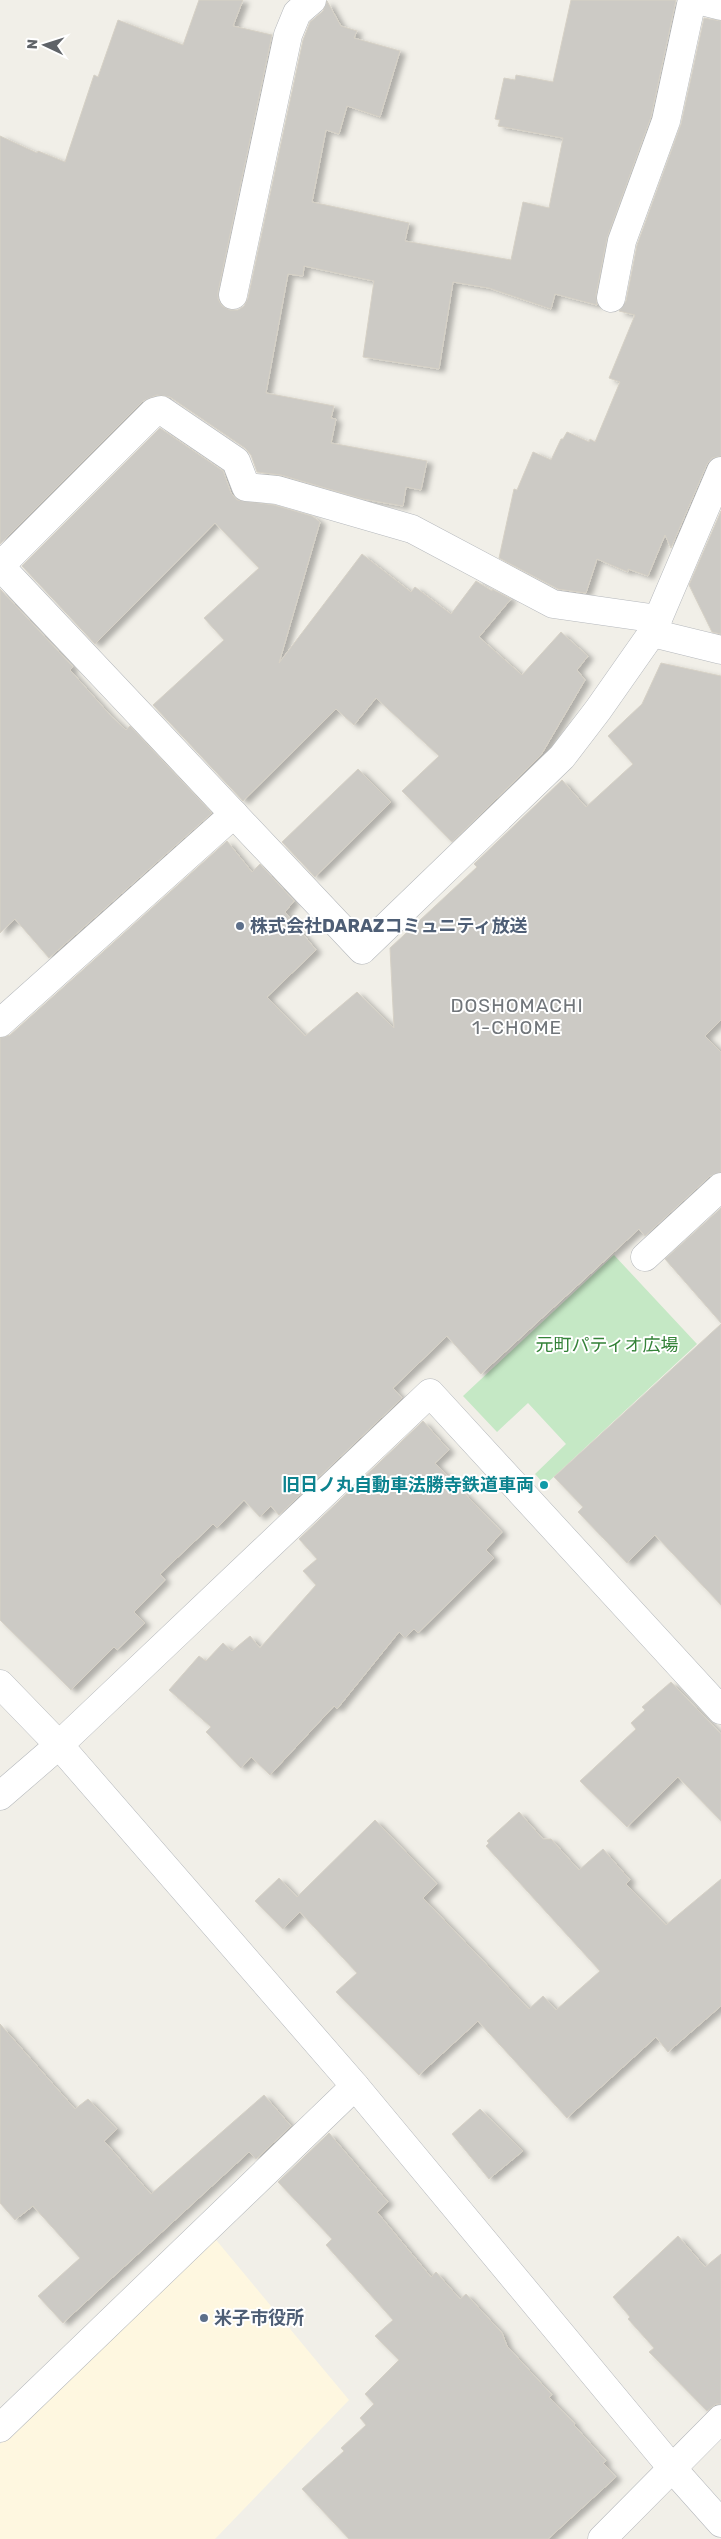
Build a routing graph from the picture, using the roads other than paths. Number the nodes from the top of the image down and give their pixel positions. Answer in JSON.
{"nodes":[{"id":1,"x":312,"y":0,"type":"edge"},
{"id":2,"x":692,"y":0,"type":"edge"},
{"id":3,"x":697,"y":0,"type":"edge"},
{"id":4,"x":721,"y":6,"type":"edge"},
{"id":5,"x":233,"y":295,"type":"dead end"},
{"id":6,"x":611,"y":298,"type":"dead end"},
{"id":7,"x":721,"y":471,"type":"edge"},
{"id":8,"x":0,"y":566,"type":"edge"},
{"id":9,"x":655,"y":626,"type":"junction"},
{"id":10,"x":721,"y":650,"type":"edge"},
{"id":11,"x":234,"y":814,"type":"junction"},
{"id":12,"x":0,"y":1023,"type":"edge"},
{"id":13,"x":721,"y":1187,"type":"edge"},
{"id":14,"x":645,"y":1257,"type":"dead end"},
{"id":15,"x":0,"y":1684,"type":"edge"},
{"id":16,"x":721,"y":1710,"type":"edge"},
{"id":17,"x":58,"y":1744,"type":"junction"},
{"id":18,"x":0,"y":1796,"type":"edge"},
{"id":19,"x":355,"y":2086,"type":"junction"},
{"id":20,"x":721,"y":2419,"type":"edge"},
{"id":21,"x":0,"y":2428,"type":"edge"},
{"id":22,"x":672,"y":2468,"type":"junction"},
{"id":23,"x":721,"y":2523,"type":"edge"},
{"id":24,"x":602,"y":2539,"type":"edge"}],
"edges":[{"from":1,"to":5,"type":"street"},
{"from":2,"to":6,"type":"street"},
{"from":3,"to":4,"type":"street"},
{"from":7,"to":9,"type":"street"},
{"from":8,"to":9,"type":"street"},
{"from":8,"to":11,"type":"street"},
{"from":9,"to":10,"type":"street"},
{"from":9,"to":11,"type":"street"},
{"from":11,"to":12,"type":"street"},
{"from":13,"to":14,"type":"street"},
{"from":15,"to":17,"type":"street"},
{"from":16,"to":17,"type":"street"},
{"from":17,"to":18,"type":"street"},
{"from":17,"to":19,"type":"street"},
{"from":19,"to":21,"type":"street"},
{"from":19,"to":22,"type":"street"},
{"from":20,"to":22,"type":"street"},
{"from":22,"to":23,"type":"street"},
{"from":22,"to":24,"type":"street"}]}
